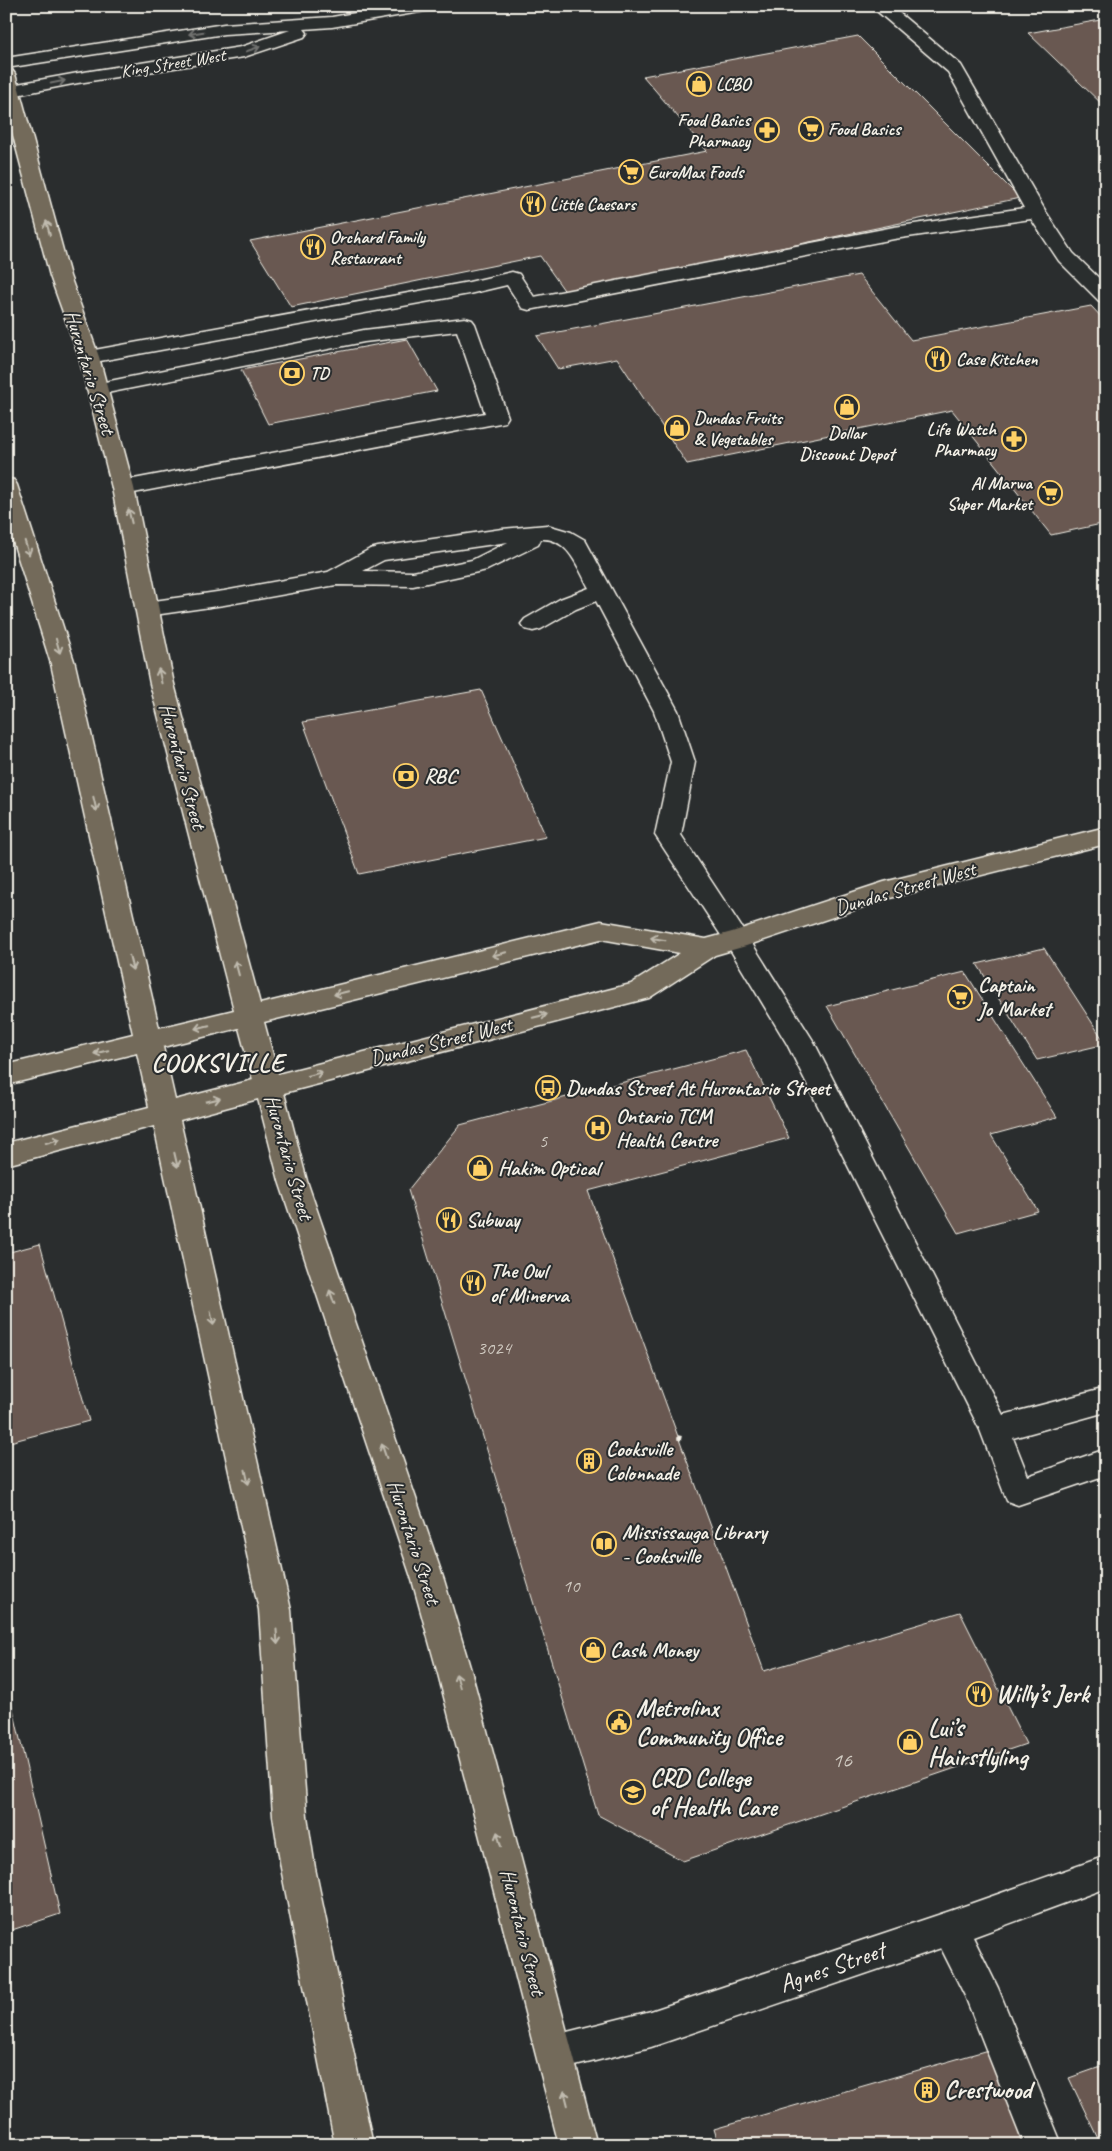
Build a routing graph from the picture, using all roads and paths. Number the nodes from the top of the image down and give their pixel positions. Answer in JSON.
{"nodes":[{"id":1,"x":426,"y":6,"type":"edge"},
{"id":2,"x":880,"y":6,"type":"edge"},
{"id":3,"x":329,"y":14,"type":"edge"},
{"id":4,"x":6,"y":63,"type":"edge"},
{"id":5,"x":8,"y":86,"type":"edge"},
{"id":6,"x":1036,"y":212,"type":"junction"},
{"id":7,"x":1106,"y":297,"type":"edge"},
{"id":8,"x":89,"y":357,"type":"junction"},
{"id":9,"x":97,"y":389,"type":"junction"},
{"id":10,"x":6,"y":485,"type":"edge"},
{"id":11,"x":124,"y":488,"type":"junction"},
{"id":12,"x":602,"y":591,"type":"junction"},
{"id":13,"x":147,"y":609,"type":"junction"},
{"id":14,"x":533,"y":624,"type":"dead end"},
{"id":15,"x":1106,"y":835,"type":"edge"},
{"id":16,"x":737,"y":940,"type":"junction"},
{"id":17,"x":706,"y":948,"type":"junction"},
{"id":18,"x":249,"y":1015,"type":"junction"},
{"id":19,"x":149,"y":1040,"type":"junction"},
{"id":20,"x":6,"y":1076,"type":"edge"},
{"id":21,"x":268,"y":1086,"type":"junction"},
{"id":22,"x":166,"y":1112,"type":"junction"},
{"id":23,"x":6,"y":1154,"type":"edge"},
{"id":24,"x":1106,"y":1400,"type":"edge"},
{"id":25,"x":996,"y":1430,"type":"junction"},
{"id":26,"x":1106,"y":1462,"type":"edge"},
{"id":27,"x":1106,"y":1872,"type":"edge"},
{"id":28,"x":950,"y":1928,"type":"junction"},
{"id":29,"x":555,"y":2053,"type":"junction"},
{"id":30,"x":354,"y":2145,"type":"edge"},
{"id":31,"x":578,"y":2145,"type":"edge"},
{"id":32,"x":1043,"y":2145,"type":"edge"}],
"edges":[{"from":1,"to":3,"type":"street","name":"King Street West"},
{"from":2,"to":6,"type":"street"},
{"from":3,"to":4,"type":"street","name":"King Street West","one_way":true},
{"from":5,"to":3,"type":"street","name":"King Street West","one_way":true},
{"from":8,"to":5,"type":"main road","name":"Hurontario Street","one_way":true},
{"from":6,"to":7,"type":"street"},
{"from":6,"to":8,"type":"street"},
{"from":8,"to":9,"type":"main road","name":"Hurontario Street"},
{"from":9,"to":11,"type":"main road","name":"Hurontario Street"},
{"from":9,"to":11,"type":"street"},
{"from":10,"to":19,"type":"main road","one_way":true},
{"from":13,"to":11,"type":"main road","name":"Hurontario Street","one_way":true},
{"from":12,"to":13,"type":"street"},
{"from":12,"to":14,"type":"street"},
{"from":12,"to":16,"type":"street"},
{"from":18,"to":13,"type":"main road","name":"Hurontario Street","one_way":true},
{"from":15,"to":16,"type":"main road","name":"Dundas Street West"},
{"from":16,"to":17,"type":"main road","name":"Dundas Street West"},
{"from":16,"to":25,"type":"street"},
{"from":17,"to":18,"type":"main road","name":"Dundas Street West","one_way":true},
{"from":21,"to":17,"type":"main road","name":"Dundas Street West","one_way":true},
{"from":18,"to":19,"type":"main road","name":"Dundas Street West","one_way":true},
{"from":18,"to":21,"type":"main road","name":"Hurontario Street"},
{"from":19,"to":20,"type":"main road","name":"Dundas Street West","one_way":true},
{"from":19,"to":22,"type":"main road"},
{"from":22,"to":21,"type":"main road","name":"Dundas Street West","one_way":true},
{"from":29,"to":21,"type":"main road","name":"Hurontario Street","one_way":true},
{"from":23,"to":22,"type":"main road","name":"Dundas Street West","one_way":true},
{"from":22,"to":30,"type":"main road","one_way":true},
{"from":24,"to":25,"type":"street"},
{"from":25,"to":26,"type":"street"},
{"from":27,"to":28,"type":"street","name":"Agnes Street"},
{"from":28,"to":29,"type":"street","name":"Agnes Street"},
{"from":28,"to":32,"type":"street"},
{"from":31,"to":29,"type":"main road","name":"Hurontario Street","one_way":true}]}
